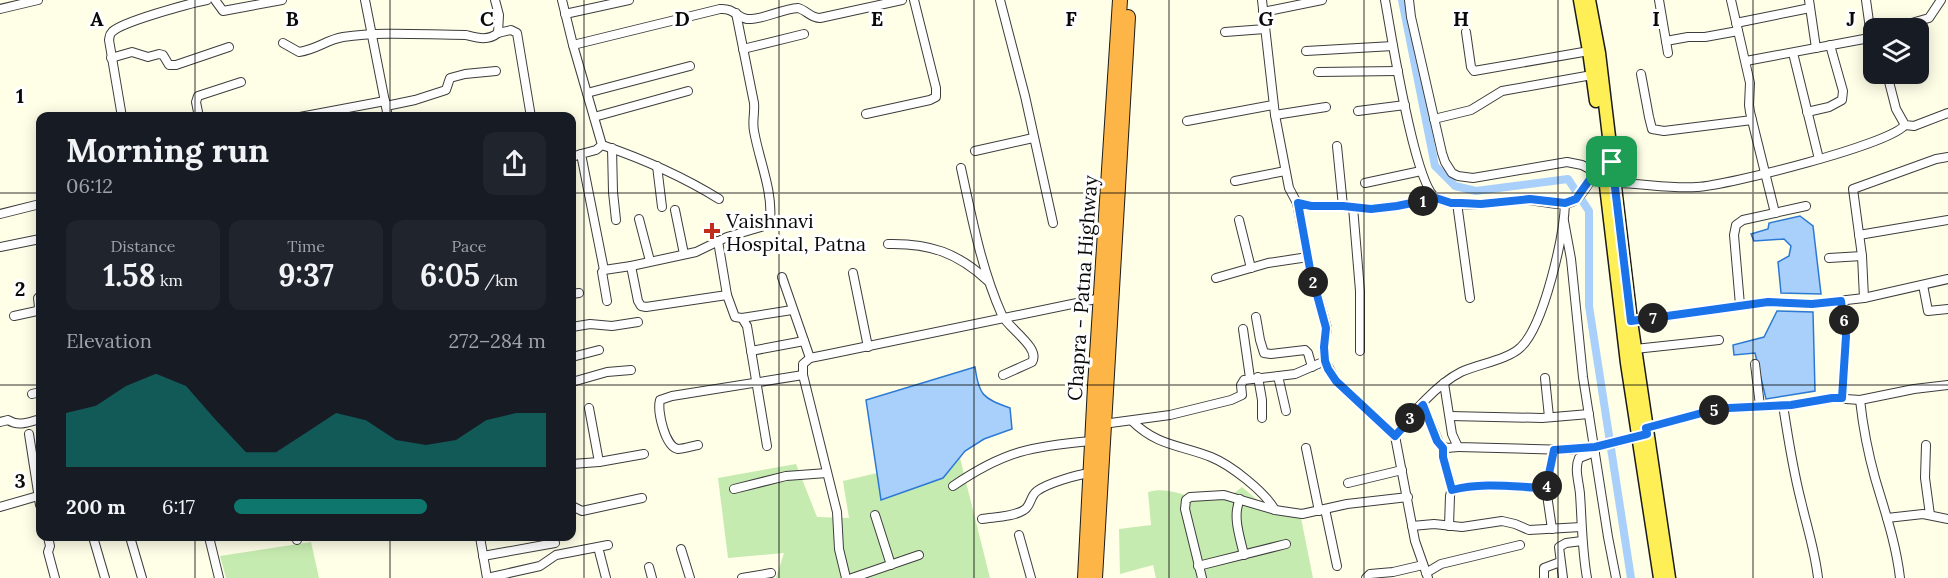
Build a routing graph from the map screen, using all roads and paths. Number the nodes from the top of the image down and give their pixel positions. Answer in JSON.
{"nodes":[{"id":1,"x":38,"y":0,"type":"edge"},
{"id":2,"x":207,"y":0,"type":"edge"},
{"id":3,"x":215,"y":0,"type":"edge"},
{"id":4,"x":282,"y":0,"type":"edge"},
{"id":5,"x":364,"y":0,"type":"edge"},
{"id":6,"x":495,"y":0,"type":"edge"},
{"id":7,"x":562,"y":0,"type":"edge"},
{"id":8,"x":630,"y":0,"type":"edge"},
{"id":9,"x":719,"y":0,"type":"edge"},
{"id":10,"x":902,"y":0,"type":"edge"},
{"id":11,"x":914,"y":0,"type":"edge"},
{"id":12,"x":1000,"y":0,"type":"edge"},
{"id":13,"x":1120,"y":0,"type":"edge"},
{"id":14,"x":1130,"y":0,"type":"edge"},
{"id":15,"x":1262,"y":0,"type":"edge"},
{"id":16,"x":1322,"y":0,"type":"edge"},
{"id":17,"x":1385,"y":0,"type":"edge"},
{"id":18,"x":1409,"y":0,"type":"edge"},
{"id":19,"x":1580,"y":0,"type":"edge"},
{"id":20,"x":1588,"y":0,"type":"edge"},
{"id":21,"x":1659,"y":0,"type":"edge"},
{"id":22,"x":1731,"y":0,"type":"edge"},
{"id":23,"x":1866,"y":0,"type":"edge"},
{"id":24,"x":1941,"y":0,"type":"edge"},
{"id":25,"x":1810,"y":4,"type":"edge"},
{"id":26,"x":0,"y":9,"type":"edge"},
{"id":27,"x":723,"y":9,"type":"junction"},
{"id":28,"x":1263,"y":12,"type":"junction"},
{"id":29,"x":736,"y":13,"type":"junction"},
{"id":30,"x":565,"y":14,"type":"junction"},
{"id":31,"x":1868,"y":18,"type":"edge"},
{"id":32,"x":1929,"y":18,"type":"edge"},
{"id":33,"x":1737,"y":27,"type":"junction"},
{"id":34,"x":1265,"y":29,"type":"junction"},
{"id":35,"x":1225,"y":32,"type":"dead end"},
{"id":36,"x":1466,"y":32,"type":"dead end"},
{"id":37,"x":498,"y":33,"type":"junction"},
{"id":38,"x":370,"y":34,"type":"junction"},
{"id":39,"x":804,"y":34,"type":"dead end"},
{"id":40,"x":1863,"y":39,"type":"edge"},
{"id":41,"x":1666,"y":41,"type":"junction"},
{"id":42,"x":283,"y":43,"type":"dead end"},
{"id":43,"x":573,"y":45,"type":"junction"},
{"id":44,"x":1830,"y":45,"type":"junction"},
{"id":45,"x":1393,"y":46,"type":"junction"},
{"id":46,"x":229,"y":47,"type":"dead end"},
{"id":47,"x":1816,"y":48,"type":"junction"},
{"id":48,"x":743,"y":50,"type":"junction"},
{"id":49,"x":1306,"y":51,"type":"dead end"},
{"id":50,"x":1589,"y":51,"type":"junction"},
{"id":51,"x":1668,"y":53,"type":"dead end"},
{"id":52,"x":1793,"y":53,"type":"junction"},
{"id":53,"x":111,"y":58,"type":"junction"},
{"id":54,"x":1746,"y":61,"type":"junction"},
{"id":55,"x":690,"y":66,"type":"dead end"},
{"id":56,"x":496,"y":71,"type":"dead end"},
{"id":57,"x":1398,"y":71,"type":"junction"},
{"id":58,"x":1317,"y":72,"type":"dead end"},
{"id":59,"x":1641,"y":74,"type":"dead end"},
{"id":60,"x":1592,"y":75,"type":"junction"},
{"id":61,"x":241,"y":82,"type":"dead end"},
{"id":62,"x":1890,"y":84,"type":"edge"},
{"id":63,"x":688,"y":92,"type":"dead end"},
{"id":64,"x":587,"y":93,"type":"junction"},
{"id":65,"x":386,"y":103,"type":"junction"},
{"id":66,"x":1273,"y":105,"type":"junction"},
{"id":67,"x":1405,"y":105,"type":"junction"},
{"id":68,"x":1326,"y":107,"type":"dead end"},
{"id":69,"x":1358,"y":111,"type":"dead end"},
{"id":70,"x":121,"y":112,"type":"edge"},
{"id":71,"x":198,"y":112,"type":"edge"},
{"id":72,"x":331,"y":112,"type":"edge"},
{"id":73,"x":387,"y":112,"type":"edge"},
{"id":74,"x":530,"y":112,"type":"edge"},
{"id":75,"x":1807,"y":112,"type":"junction"},
{"id":76,"x":1948,"y":113,"type":"edge"},
{"id":77,"x":866,"y":114,"type":"dead end"},
{"id":78,"x":1275,"y":115,"type":"junction"},
{"id":79,"x":594,"y":117,"type":"junction"},
{"id":80,"x":1434,"y":119,"type":"junction"},
{"id":81,"x":1752,"y":120,"type":"junction"},
{"id":82,"x":1186,"y":121,"type":"dead end"},
{"id":83,"x":1905,"y":125,"type":"junction"},
{"id":84,"x":1033,"y":138,"type":"junction"},
{"id":85,"x":602,"y":145,"type":"junction"},
{"id":86,"x":1337,"y":146,"type":"dead end"},
{"id":87,"x":612,"y":148,"type":"junction"},
{"id":88,"x":975,"y":152,"type":"dead end"},
{"id":89,"x":581,"y":154,"type":"junction"},
{"id":90,"x":576,"y":155,"type":"edge"},
{"id":91,"x":1948,"y":157,"type":"edge"},
{"id":92,"x":1819,"y":159,"type":"junction"},
{"id":93,"x":657,"y":166,"type":"junction"},
{"id":94,"x":1604,"y":167,"type":"junction"},
{"id":95,"x":961,"y":168,"type":"dead end"},
{"id":96,"x":1285,"y":171,"type":"junction"},
{"id":97,"x":1421,"y":171,"type":"junction"},
{"id":98,"x":1766,"y":174,"type":"junction"},
{"id":99,"x":1235,"y":181,"type":"dead end"},
{"id":100,"x":1365,"y":183,"type":"dead end"},
{"id":101,"x":1614,"y":183,"type":"junction"},
{"id":102,"x":1436,"y":198,"type":"junction"},
{"id":103,"x":719,"y":199,"type":"dead end"},
{"id":104,"x":1298,"y":203,"type":"junction"},
{"id":105,"x":1457,"y":203,"type":"junction"},
{"id":106,"x":1565,"y":203,"type":"junction"},
{"id":107,"x":36,"y":205,"type":"edge"},
{"id":108,"x":1343,"y":206,"type":"junction"},
{"id":109,"x":1806,"y":206,"type":"dead end"},
{"id":110,"x":662,"y":207,"type":"dead end"},
{"id":111,"x":1353,"y":207,"type":"junction"},
{"id":112,"x":675,"y":210,"type":"dead end"},
{"id":113,"x":1775,"y":213,"type":"junction"},
{"id":114,"x":0,"y":214,"type":"edge"},
{"id":115,"x":639,"y":219,"type":"dead end"},
{"id":116,"x":616,"y":220,"type":"dead end"},
{"id":117,"x":1239,"y":220,"type":"dead end"},
{"id":118,"x":1948,"y":220,"type":"edge"},
{"id":119,"x":1564,"y":221,"type":"junction"},
{"id":120,"x":1053,"y":223,"type":"dead end"},
{"id":121,"x":1859,"y":235,"type":"junction"},
{"id":122,"x":36,"y":240,"type":"edge"},
{"id":123,"x":718,"y":240,"type":"junction"},
{"id":124,"x":888,"y":244,"type":"dead end"},
{"id":125,"x":0,"y":247,"type":"edge"},
{"id":126,"x":684,"y":254,"type":"junction"},
{"id":127,"x":1862,"y":255,"type":"junction"},
{"id":128,"x":1308,"y":256,"type":"junction"},
{"id":129,"x":1829,"y":258,"type":"dead end"},
{"id":130,"x":650,"y":261,"type":"junction"},
{"id":131,"x":631,"y":266,"type":"junction"},
{"id":132,"x":1251,"y":268,"type":"junction"},
{"id":133,"x":604,"y":270,"type":"junction"},
{"id":134,"x":853,"y":273,"type":"dead end"},
{"id":135,"x":782,"y":277,"type":"dead end"},
{"id":136,"x":1216,"y":278,"type":"dead end"},
{"id":137,"x":1948,"y":279,"type":"edge"},
{"id":138,"x":989,"y":282,"type":"junction"},
{"id":139,"x":1923,"y":285,"type":"junction"},
{"id":140,"x":727,"y":295,"type":"junction"},
{"id":141,"x":1101,"y":298,"type":"junction"},
{"id":142,"x":1470,"y":298,"type":"dead end"},
{"id":143,"x":1864,"y":298,"type":"junction"},
{"id":144,"x":608,"y":301,"type":"dead end"},
{"id":145,"x":1841,"y":301,"type":"junction"},
{"id":146,"x":1740,"y":305,"type":"junction"},
{"id":147,"x":1948,"y":309,"type":"edge"},
{"id":148,"x":792,"y":310,"type":"junction"},
{"id":149,"x":36,"y":311,"type":"edge"},
{"id":150,"x":14,"y":316,"type":"dead end"},
{"id":151,"x":1256,"y":317,"type":"dead end"},
{"id":152,"x":742,"y":318,"type":"junction"},
{"id":153,"x":1004,"y":318,"type":"junction"},
{"id":154,"x":638,"y":322,"type":"dead end"},
{"id":155,"x":1627,"y":322,"type":"junction"},
{"id":156,"x":576,"y":326,"type":"edge"},
{"id":157,"x":1243,"y":329,"type":"dead end"},
{"id":158,"x":1719,"y":340,"type":"dead end"},
{"id":159,"x":804,"y":341,"type":"junction"},
{"id":160,"x":868,"y":347,"type":"junction"},
{"id":161,"x":1635,"y":349,"type":"junction"},
{"id":162,"x":599,"y":350,"type":"dead end"},
{"id":163,"x":751,"y":351,"type":"junction"},
{"id":164,"x":1360,"y":351,"type":"dead end"},
{"id":165,"x":576,"y":356,"type":"edge"},
{"id":166,"x":810,"y":358,"type":"junction"},
{"id":167,"x":1325,"y":361,"type":"junction"},
{"id":168,"x":1755,"y":364,"type":"dead end"},
{"id":169,"x":1312,"y":367,"type":"junction"},
{"id":170,"x":631,"y":370,"type":"dead end"},
{"id":171,"x":803,"y":375,"type":"junction"},
{"id":172,"x":1003,"y":375,"type":"dead end"},
{"id":173,"x":1278,"y":376,"type":"junction"},
{"id":174,"x":1254,"y":378,"type":"junction"},
{"id":175,"x":1545,"y":378,"type":"dead end"},
{"id":176,"x":576,"y":381,"type":"edge"},
{"id":177,"x":756,"y":383,"type":"junction"},
{"id":178,"x":1444,"y":383,"type":"junction"},
{"id":179,"x":1948,"y":385,"type":"edge"},
{"id":180,"x":1842,"y":398,"type":"junction"},
{"id":181,"x":1860,"y":400,"type":"junction"},
{"id":182,"x":1423,"y":405,"type":"junction"},
{"id":183,"x":1783,"y":405,"type":"junction"},
{"id":184,"x":1760,"y":406,"type":"junction"},
{"id":185,"x":589,"y":408,"type":"dead end"},
{"id":186,"x":1286,"y":411,"type":"dead end"},
{"id":187,"x":1589,"y":414,"type":"junction"},
{"id":188,"x":1450,"y":416,"type":"junction"},
{"id":189,"x":1549,"y":417,"type":"junction"},
{"id":190,"x":1262,"y":418,"type":"dead end"},
{"id":191,"x":36,"y":420,"type":"edge"},
{"id":192,"x":1132,"y":421,"type":"junction"},
{"id":193,"x":0,"y":422,"type":"edge"},
{"id":194,"x":1103,"y":424,"type":"junction"},
{"id":195,"x":1644,"y":433,"type":"junction"},
{"id":196,"x":29,"y":434,"type":"dead end"},
{"id":197,"x":1395,"y":436,"type":"junction"},
{"id":198,"x":1092,"y":441,"type":"junction"},
{"id":199,"x":698,"y":445,"type":"dead end"},
{"id":200,"x":1926,"y":445,"type":"dead end"},
{"id":201,"x":767,"y":446,"type":"dead end"},
{"id":202,"x":1458,"y":447,"type":"junction"},
{"id":203,"x":1306,"y":448,"type":"dead end"},
{"id":204,"x":1443,"y":448,"type":"junction"},
{"id":205,"x":1596,"y":448,"type":"junction"},
{"id":206,"x":1554,"y":450,"type":"junction"},
{"id":207,"x":644,"y":453,"type":"dead end"},
{"id":208,"x":599,"y":462,"type":"junction"},
{"id":209,"x":576,"y":464,"type":"edge"},
{"id":210,"x":1402,"y":470,"type":"junction"},
{"id":211,"x":827,"y":473,"type":"junction"},
{"id":212,"x":1090,"y":473,"type":"junction"},
{"id":213,"x":36,"y":482,"type":"edge"},
{"id":214,"x":1348,"y":483,"type":"dead end"},
{"id":215,"x":953,"y":486,"type":"dead end"},
{"id":216,"x":1546,"y":488,"type":"junction"},
{"id":217,"x":734,"y":489,"type":"dead end"},
{"id":218,"x":1452,"y":490,"type":"junction"},
{"id":219,"x":36,"y":497,"type":"edge"},
{"id":220,"x":1408,"y":497,"type":"junction"},
{"id":221,"x":642,"y":498,"type":"dead end"},
{"id":222,"x":1240,"y":500,"type":"junction"},
{"id":223,"x":0,"y":507,"type":"edge"},
{"id":224,"x":576,"y":508,"type":"edge"},
{"id":225,"x":1275,"y":510,"type":"junction"},
{"id":226,"x":1322,"y":510,"type":"junction"},
{"id":227,"x":875,"y":515,"type":"dead end"},
{"id":228,"x":1930,"y":515,"type":"junction"},
{"id":229,"x":1887,"y":518,"type":"junction"},
{"id":230,"x":982,"y":519,"type":"dead end"},
{"id":231,"x":1948,"y":519,"type":"edge"},
{"id":232,"x":1413,"y":526,"type":"junction"},
{"id":233,"x":1449,"y":526,"type":"junction"},
{"id":234,"x":1581,"y":527,"type":"junction"},
{"id":235,"x":1552,"y":529,"type":"junction"},
{"id":236,"x":1019,"y":535,"type":"dead end"},
{"id":237,"x":49,"y":541,"type":"edge"},
{"id":238,"x":94,"y":541,"type":"edge"},
{"id":239,"x":131,"y":541,"type":"edge"},
{"id":240,"x":210,"y":541,"type":"edge"},
{"id":241,"x":481,"y":541,"type":"edge"},
{"id":242,"x":1582,"y":541,"type":"junction"},
{"id":243,"x":555,"y":543,"type":"dead end"},
{"id":244,"x":1286,"y":544,"type":"dead end"},
{"id":245,"x":608,"y":545,"type":"dead end"},
{"id":246,"x":1520,"y":545,"type":"dead end"},
{"id":247,"x":598,"y":547,"type":"junction"},
{"id":248,"x":681,"y":549,"type":"dead end"},
{"id":249,"x":919,"y":555,"type":"dead end"},
{"id":250,"x":1244,"y":555,"type":"junction"},
{"id":251,"x":483,"y":556,"type":"junction"},
{"id":252,"x":1560,"y":562,"type":"junction"},
{"id":253,"x":891,"y":565,"type":"junction"},
{"id":254,"x":1198,"y":566,"type":"junction"},
{"id":255,"x":1337,"y":566,"type":"dead end"},
{"id":256,"x":649,"y":567,"type":"dead end"},
{"id":257,"x":1425,"y":572,"type":"edge"},
{"id":258,"x":771,"y":573,"type":"dead end"},
{"id":259,"x":56,"y":578,"type":"edge"},
{"id":260,"x":105,"y":578,"type":"edge"},
{"id":261,"x":142,"y":578,"type":"edge"},
{"id":262,"x":219,"y":578,"type":"edge"},
{"id":263,"x":487,"y":578,"type":"edge"},
{"id":264,"x":606,"y":578,"type":"edge"},
{"id":265,"x":652,"y":578,"type":"edge"},
{"id":266,"x":690,"y":578,"type":"edge"},
{"id":267,"x":742,"y":578,"type":"edge"},
{"id":268,"x":846,"y":578,"type":"edge"},
{"id":269,"x":852,"y":578,"type":"edge"},
{"id":270,"x":1031,"y":578,"type":"edge"},
{"id":271,"x":1085,"y":578,"type":"edge"},
{"id":272,"x":1095,"y":578,"type":"edge"},
{"id":273,"x":1202,"y":578,"type":"edge"},
{"id":274,"x":1366,"y":578,"type":"edge"},
{"id":275,"x":1544,"y":578,"type":"edge"},
{"id":276,"x":1563,"y":578,"type":"edge"},
{"id":277,"x":1587,"y":578,"type":"edge"},
{"id":278,"x":1616,"y":578,"type":"edge"},
{"id":279,"x":1660,"y":578,"type":"edge"},
{"id":280,"x":1669,"y":578,"type":"edge"},
{"id":281,"x":1818,"y":578,"type":"edge"},
{"id":282,"x":1900,"y":578,"type":"edge"}],
"edges":[{"from":1,"to":26,"type":"street"},
{"from":2,"to":53,"type":"street"},
{"from":3,"to":4,"type":"street"},
{"from":5,"to":38,"type":"street"},
{"from":6,"to":37,"type":"street"},
{"from":7,"to":30,"type":"street"},
{"from":8,"to":30,"type":"street"},
{"from":9,"to":27,"type":"street"},
{"from":10,"to":29,"type":"street"},
{"from":11,"to":77,"type":"street"},
{"from":12,"to":84,"type":"street"},
{"from":13,"to":141,"type":"highway","name":"Chapra - Patna Highway"},
{"from":14,"to":194,"type":"highway","name":"Chapra - Patna Highway"},
{"from":15,"to":28,"type":"street"},
{"from":16,"to":28,"type":"street"},
{"from":17,"to":45,"type":"street"},
{"from":18,"to":80,"type":"street"},
{"from":19,"to":50,"type":"main road"},
{"from":20,"to":94,"type":"main road"},
{"from":21,"to":41,"type":"street"},
{"from":22,"to":33,"type":"street"},
{"from":23,"to":31,"type":"street"},
{"from":24,"to":32,"type":"street"},
{"from":25,"to":33,"type":"street"},
{"from":25,"to":47,"type":"street"},
{"from":27,"to":29,"type":"street"},
{"from":27,"to":43,"type":"street"},
{"from":28,"to":34,"type":"street"},
{"from":29,"to":48,"type":"street"},
{"from":30,"to":43,"type":"street"},
{"from":33,"to":41,"type":"street"},
{"from":33,"to":54,"type":"street"},
{"from":34,"to":35,"type":"street"},
{"from":34,"to":66,"type":"street"},
{"from":36,"to":50,"type":"street"},
{"from":37,"to":38,"type":"street"},
{"from":37,"to":74,"type":"street"},
{"from":38,"to":42,"type":"street"},
{"from":38,"to":65,"type":"street"},
{"from":39,"to":48,"type":"street"},
{"from":40,"to":44,"type":"street"},
{"from":41,"to":51,"type":"street"},
{"from":43,"to":64,"type":"street"},
{"from":44,"to":47,"type":"street"},
{"from":44,"to":75,"type":"street"},
{"from":45,"to":49,"type":"street"},
{"from":45,"to":57,"type":"street"},
{"from":46,"to":53,"type":"street"},
{"from":47,"to":52,"type":"street"},
{"from":48,"to":123,"type":"street"},
{"from":50,"to":60,"type":"main road"},
{"from":52,"to":54,"type":"street"},
{"from":52,"to":75,"type":"street"},
{"from":53,"to":70,"type":"street"},
{"from":54,"to":81,"type":"street"},
{"from":55,"to":64,"type":"street"},
{"from":56,"to":65,"type":"street"},
{"from":57,"to":58,"type":"street"},
{"from":57,"to":67,"type":"street"},
{"from":59,"to":81,"type":"street"},
{"from":60,"to":80,"type":"street"},
{"from":60,"to":94,"type":"main road"},
{"from":61,"to":71,"type":"street"},
{"from":62,"to":83,"type":"street"},
{"from":63,"to":79,"type":"street"},
{"from":64,"to":79,"type":"street"},
{"from":65,"to":72,"type":"street"},
{"from":65,"to":73,"type":"street"},
{"from":66,"to":78,"type":"street"},
{"from":66,"to":82,"type":"street"},
{"from":67,"to":69,"type":"street"},
{"from":67,"to":97,"type":"street"},
{"from":68,"to":78,"type":"street"},
{"from":75,"to":92,"type":"street"},
{"from":76,"to":83,"type":"street"},
{"from":78,"to":96,"type":"street"},
{"from":79,"to":85,"type":"street"},
{"from":80,"to":94,"type":"street"},
{"from":81,"to":98,"type":"street"},
{"from":83,"to":92,"type":"street"},
{"from":84,"to":88,"type":"street"},
{"from":84,"to":120,"type":"street"},
{"from":85,"to":87,"type":"street"},
{"from":85,"to":89,"type":"street"},
{"from":86,"to":108,"type":"street"},
{"from":87,"to":93,"type":"street"},
{"from":87,"to":116,"type":"street"},
{"from":89,"to":90,"type":"street"},
{"from":89,"to":133,"type":"street"},
{"from":91,"to":121,"type":"street"},
{"from":92,"to":98,"type":"street"},
{"from":93,"to":103,"type":"street"},
{"from":93,"to":110,"type":"street"},
{"from":94,"to":101,"type":"main road"},
{"from":94,"to":106,"type":"street"},
{"from":94,"to":155,"type":"main road"},
{"from":95,"to":138,"type":"street"},
{"from":96,"to":99,"type":"street"},
{"from":96,"to":104,"type":"street"},
{"from":97,"to":100,"type":"street"},
{"from":97,"to":102,"type":"street"},
{"from":98,"to":101,"type":"street"},
{"from":98,"to":113,"type":"street"},
{"from":101,"to":155,"type":"main road"},
{"from":102,"to":105,"type":"street"},
{"from":102,"to":111,"type":"street"},
{"from":104,"to":108,"type":"street"},
{"from":104,"to":128,"type":"street"},
{"from":105,"to":106,"type":"street"},
{"from":105,"to":142,"type":"street"},
{"from":106,"to":119,"type":"street"},
{"from":107,"to":114,"type":"street"},
{"from":108,"to":111,"type":"street"},
{"from":109,"to":113,"type":"street"},
{"from":111,"to":164,"type":"street"},
{"from":112,"to":126,"type":"street"},
{"from":113,"to":146,"type":"street"},
{"from":115,"to":130,"type":"street"},
{"from":117,"to":132,"type":"street"},
{"from":118,"to":121,"type":"street"},
{"from":119,"to":178,"type":"street"},
{"from":119,"to":187,"type":"street"},
{"from":121,"to":127,"type":"street"},
{"from":122,"to":125,"type":"street"},
{"from":123,"to":126,"type":"street"},
{"from":123,"to":140,"type":"street"},
{"from":124,"to":138,"type":"street"},
{"from":126,"to":130,"type":"street"},
{"from":127,"to":129,"type":"street"},
{"from":127,"to":143,"type":"street"},
{"from":128,"to":132,"type":"street"},
{"from":128,"to":167,"type":"street"},
{"from":130,"to":131,"type":"street"},
{"from":131,"to":133,"type":"street"},
{"from":131,"to":140,"type":"street"},
{"from":132,"to":136,"type":"street"},
{"from":133,"to":144,"type":"street"},
{"from":134,"to":160,"type":"street"},
{"from":135,"to":148,"type":"street"},
{"from":137,"to":139,"type":"street"},
{"from":138,"to":153,"type":"street"},
{"from":139,"to":143,"type":"street"},
{"from":139,"to":147,"type":"street"},
{"from":140,"to":152,"type":"street"},
{"from":141,"to":153,"type":"street"},
{"from":141,"to":198,"type":"highway","name":"Chapra - Patna Highway"},
{"from":143,"to":145,"type":"street"},
{"from":145,"to":146,"type":"street"},
{"from":145,"to":180,"type":"street"},
{"from":146,"to":155,"type":"street"},
{"from":148,"to":152,"type":"street"},
{"from":148,"to":159,"type":"street"},
{"from":149,"to":150,"type":"street"},
{"from":151,"to":169,"type":"street"},
{"from":152,"to":163,"type":"street"},
{"from":153,"to":160,"type":"street"},
{"from":153,"to":172,"type":"street"},
{"from":154,"to":156,"type":"street"},
{"from":155,"to":161,"type":"main road"},
{"from":155,"to":195,"type":"main road"},
{"from":157,"to":174,"type":"street"},
{"from":158,"to":161,"type":"street"},
{"from":159,"to":163,"type":"street"},
{"from":159,"to":166,"type":"street"},
{"from":160,"to":166,"type":"street"},
{"from":161,"to":195,"type":"main road"},
{"from":162,"to":165,"type":"street"},
{"from":163,"to":177,"type":"street"},
{"from":166,"to":171,"type":"street"},
{"from":167,"to":169,"type":"street"},
{"from":167,"to":197,"type":"street"},
{"from":168,"to":184,"type":"street"},
{"from":169,"to":173,"type":"street"},
{"from":170,"to":176,"type":"street"},
{"from":171,"to":177,"type":"street"},
{"from":171,"to":211,"type":"street"},
{"from":173,"to":174,"type":"street"},
{"from":173,"to":186,"type":"street"},
{"from":174,"to":190,"type":"street"},
{"from":174,"to":192,"type":"street"},
{"from":175,"to":189,"type":"street"},
{"from":177,"to":199,"type":"street"},
{"from":177,"to":201,"type":"street"},
{"from":178,"to":182,"type":"street"},
{"from":178,"to":188,"type":"street"},
{"from":179,"to":181,"type":"street"},
{"from":180,"to":181,"type":"street"},
{"from":180,"to":183,"type":"street"},
{"from":181,"to":229,"type":"street"},
{"from":182,"to":197,"type":"street"},
{"from":182,"to":204,"type":"street"},
{"from":183,"to":184,"type":"street"},
{"from":183,"to":281,"type":"street"},
{"from":184,"to":195,"type":"street"},
{"from":185,"to":208,"type":"street"},
{"from":187,"to":189,"type":"street"},
{"from":187,"to":205,"type":"street"},
{"from":188,"to":189,"type":"street"},
{"from":188,"to":202,"type":"street"},
{"from":191,"to":193,"type":"street"},
{"from":192,"to":194,"type":"street"},
{"from":192,"to":225,"type":"street"},
{"from":194,"to":272,"type":"highway","name":"Chapra - Patna Highway"},
{"from":195,"to":205,"type":"street"},
{"from":195,"to":279,"type":"main road"},
{"from":195,"to":280,"type":"main road"},
{"from":196,"to":213,"type":"street"},
{"from":197,"to":210,"type":"street"},
{"from":198,"to":212,"type":"highway","name":"Chapra - Patna Highway"},
{"from":198,"to":215,"type":"street"},
{"from":200,"to":228,"type":"street"},
{"from":202,"to":204,"type":"street"},
{"from":202,"to":206,"type":"street"},
{"from":203,"to":226,"type":"street"},
{"from":204,"to":218,"type":"street"},
{"from":205,"to":206,"type":"street"},
{"from":205,"to":234,"type":"street"},
{"from":205,"to":278,"type":"street"},
{"from":206,"to":216,"type":"street"},
{"from":207,"to":208,"type":"street"},
{"from":208,"to":209,"type":"street"},
{"from":210,"to":214,"type":"street"},
{"from":210,"to":220,"type":"street"},
{"from":211,"to":217,"type":"street"},
{"from":211,"to":268,"type":"street"},
{"from":212,"to":230,"type":"street"},
{"from":212,"to":271,"type":"highway","name":"Chapra - Patna Highway"},
{"from":216,"to":218,"type":"street"},
{"from":216,"to":235,"type":"street"},
{"from":218,"to":233,"type":"street"},
{"from":219,"to":223,"type":"street"},
{"from":220,"to":226,"type":"street"},
{"from":220,"to":232,"type":"street"},
{"from":221,"to":224,"type":"street"},
{"from":222,"to":225,"type":"street"},
{"from":222,"to":250,"type":"street"},
{"from":222,"to":254,"type":"street"},
{"from":225,"to":226,"type":"street"},
{"from":226,"to":255,"type":"street"},
{"from":227,"to":253,"type":"street"},
{"from":228,"to":229,"type":"street"},
{"from":228,"to":231,"type":"street"},
{"from":229,"to":282,"type":"street"},
{"from":232,"to":233,"type":"street"},
{"from":232,"to":257,"type":"street"},
{"from":233,"to":235,"type":"street"},
{"from":234,"to":235,"type":"street"},
{"from":234,"to":242,"type":"street"},
{"from":236,"to":270,"type":"street"},
{"from":237,"to":259,"type":"street"},
{"from":238,"to":260,"type":"street"},
{"from":239,"to":261,"type":"street"},
{"from":240,"to":262,"type":"street"},
{"from":241,"to":251,"type":"street"},
{"from":242,"to":252,"type":"street"},
{"from":242,"to":277,"type":"street"},
{"from":243,"to":251,"type":"street"},
{"from":244,"to":250,"type":"street"},
{"from":245,"to":247,"type":"street"},
{"from":246,"to":257,"type":"street"},
{"from":247,"to":263,"type":"street"},
{"from":247,"to":264,"type":"street"},
{"from":248,"to":266,"type":"street"},
{"from":249,"to":253,"type":"street"},
{"from":250,"to":254,"type":"street"},
{"from":251,"to":263,"type":"street"},
{"from":252,"to":275,"type":"street"},
{"from":252,"to":276,"type":"street"},
{"from":253,"to":269,"type":"street"},
{"from":254,"to":273,"type":"street"},
{"from":256,"to":265,"type":"street"},
{"from":257,"to":274,"type":"street"},
{"from":258,"to":267,"type":"street"}]}
